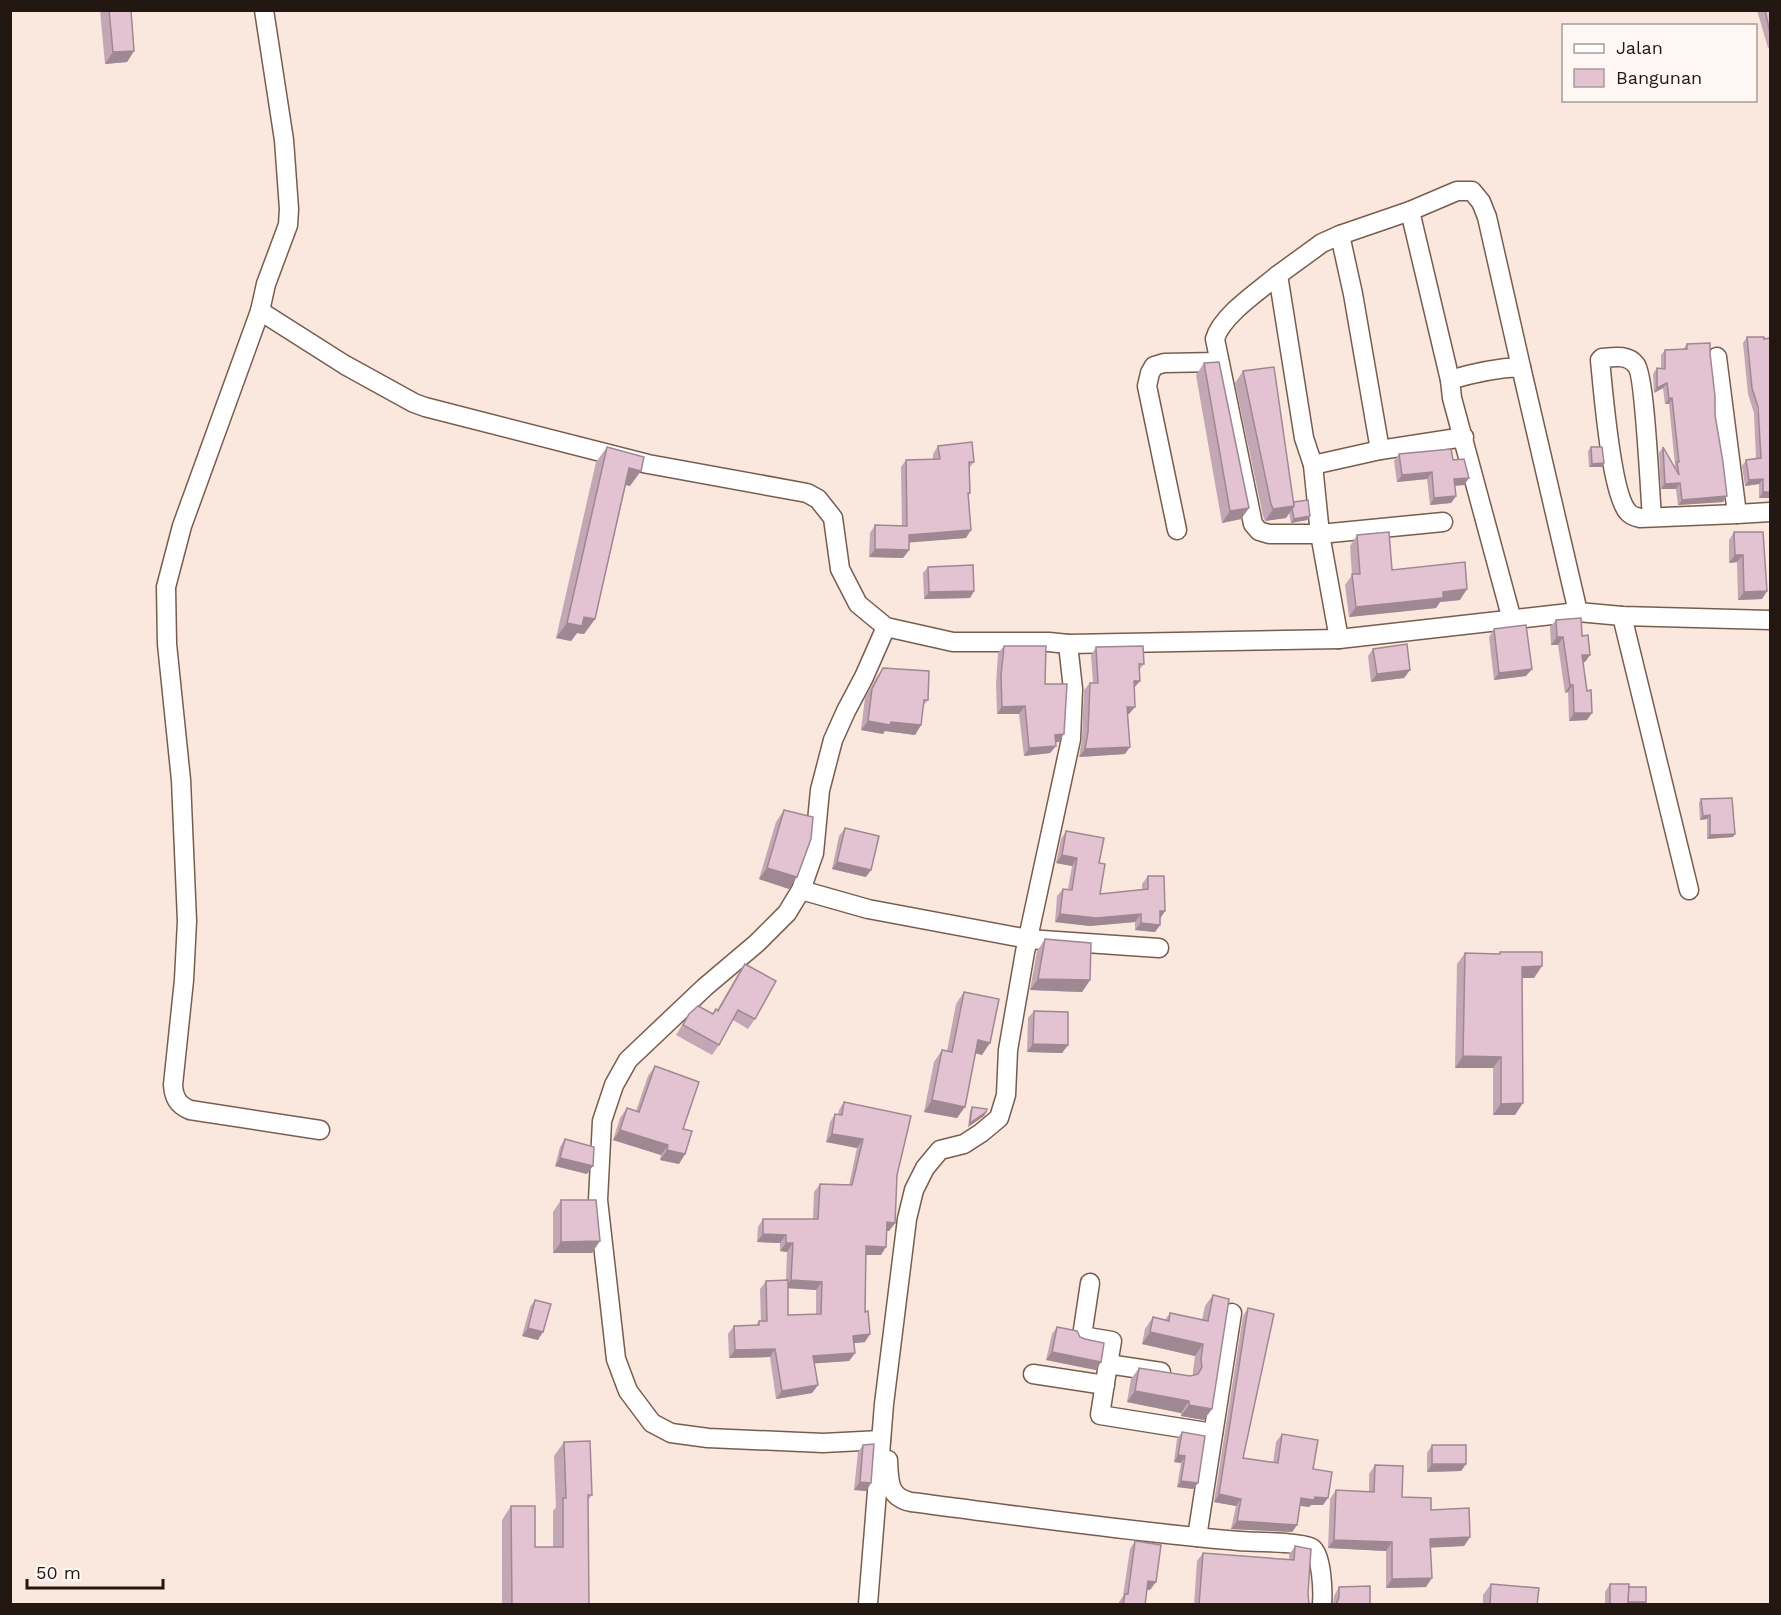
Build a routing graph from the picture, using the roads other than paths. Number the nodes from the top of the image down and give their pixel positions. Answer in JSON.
{"nodes":[{"id":1,"x":264,"y":10,"type":"edge"},
{"id":2,"x":1410,"y":211,"type":"junction"},
{"id":3,"x":1340,"y":235,"type":"junction"},
{"id":4,"x":1278,"y":275,"type":"junction"},
{"id":5,"x":260,"y":311,"type":"junction"},
{"id":6,"x":1717,"y":357,"type":"dead end"},
{"id":7,"x":1218,"y":362,"type":"junction"},
{"id":8,"x":1521,"y":368,"type":"junction"},
{"id":9,"x":1450,"y":380,"type":"junction"},
{"id":10,"x":1464,"y":437,"type":"junction"},
{"id":11,"x":1380,"y":450,"type":"junction"},
{"id":12,"x":1312,"y":465,"type":"junction"},
{"id":13,"x":1770,"y":512,"type":"edge"},
{"id":14,"x":1737,"y":514,"type":"junction"},
{"id":15,"x":1652,"y":517,"type":"junction"},
{"id":16,"x":1443,"y":522,"type":"dead end"},
{"id":17,"x":1177,"y":530,"type":"dead end"},
{"id":18,"x":1320,"y":534,"type":"junction"},
{"id":19,"x":1578,"y":612,"type":"junction"},
{"id":20,"x":1622,"y":616,"type":"junction"},
{"id":21,"x":1512,"y":620,"type":"junction"},
{"id":22,"x":1770,"y":620,"type":"edge"},
{"id":23,"x":886,"y":627,"type":"junction"},
{"id":24,"x":1340,"y":639,"type":"junction"},
{"id":25,"x":1068,"y":644,"type":"junction"},
{"id":26,"x":801,"y":890,"type":"junction"},
{"id":27,"x":1689,"y":890,"type":"dead end"},
{"id":28,"x":1028,"y":939,"type":"junction"},
{"id":29,"x":1159,"y":948,"type":"dead end"},
{"id":30,"x":321,"y":1130,"type":"dead end"},
{"id":31,"x":1090,"y":1283,"type":"dead end"},
{"id":32,"x":1232,"y":1313,"type":"dead end"},
{"id":33,"x":1108,"y":1364,"type":"junction"},
{"id":34,"x":1033,"y":1374,"type":"dead end"},
{"id":35,"x":1183,"y":1376,"type":"edge"},
{"id":36,"x":1105,"y":1385,"type":"junction"},
{"id":37,"x":1213,"y":1433,"type":"junction"},
{"id":38,"x":881,"y":1440,"type":"junction"},
{"id":39,"x":1197,"y":1537,"type":"junction"},
{"id":40,"x":868,"y":1605,"type":"edge"},
{"id":41,"x":1323,"y":1605,"type":"edge"}],
"edges":[{"from":1,"to":5,"type":"street"},
{"from":2,"to":3,"type":"street"},
{"from":2,"to":8,"type":"street"},
{"from":2,"to":9,"type":"street"},
{"from":3,"to":4,"type":"street"},
{"from":3,"to":11,"type":"street"},
{"from":4,"to":7,"type":"street"},
{"from":4,"to":12,"type":"street"},
{"from":5,"to":23,"type":"street"},
{"from":5,"to":30,"type":"street"},
{"from":6,"to":14,"type":"street"},
{"from":7,"to":17,"type":"street"},
{"from":7,"to":18,"type":"street"},
{"from":8,"to":9,"type":"street"},
{"from":8,"to":19,"type":"street"},
{"from":9,"to":10,"type":"street"},
{"from":10,"to":11,"type":"street"},
{"from":10,"to":21,"type":"street"},
{"from":11,"to":12,"type":"street"},
{"from":12,"to":18,"type":"street"},
{"from":13,"to":14,"type":"street"},
{"from":14,"to":15,"type":"street"},
{"from":15,"to":15,"type":"street"},
{"from":16,"to":18,"type":"street"},
{"from":18,"to":24,"type":"street"},
{"from":19,"to":20,"type":"street"},
{"from":19,"to":21,"type":"street"},
{"from":20,"to":22,"type":"street"},
{"from":20,"to":27,"type":"street"},
{"from":21,"to":24,"type":"street"},
{"from":23,"to":25,"type":"street"},
{"from":23,"to":26,"type":"street"},
{"from":24,"to":25,"type":"street"},
{"from":25,"to":28,"type":"street"},
{"from":26,"to":28,"type":"street"},
{"from":26,"to":38,"type":"street"},
{"from":28,"to":29,"type":"street"},
{"from":28,"to":38,"type":"street"},
{"from":31,"to":33,"type":"street"},
{"from":32,"to":37,"type":"street"},
{"from":33,"to":35,"type":"street"},
{"from":33,"to":36,"type":"street"},
{"from":34,"to":36,"type":"street"},
{"from":36,"to":37,"type":"street"},
{"from":37,"to":39,"type":"street"},
{"from":38,"to":39,"type":"street"},
{"from":38,"to":40,"type":"street"},
{"from":39,"to":41,"type":"street"}]}
